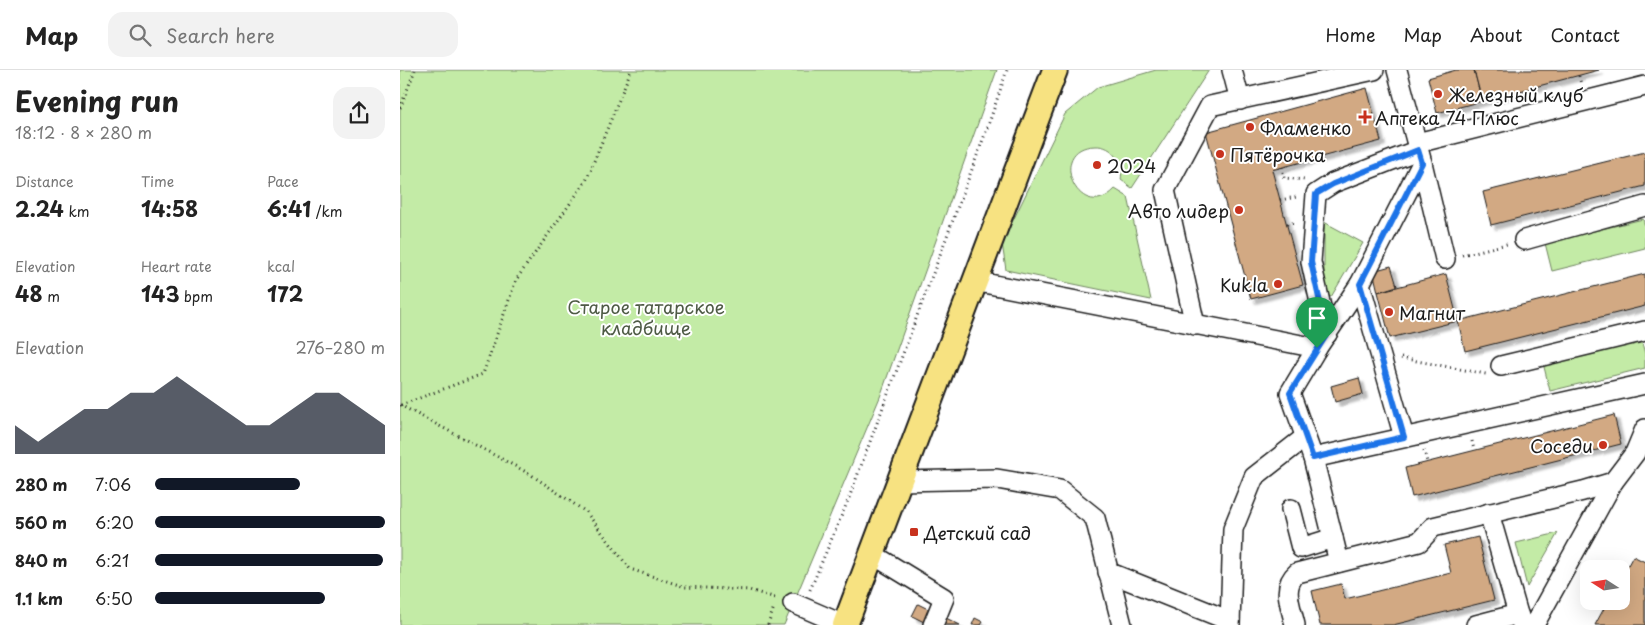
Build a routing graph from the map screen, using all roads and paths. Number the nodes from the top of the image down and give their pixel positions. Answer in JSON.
{"nodes":[{"id":1,"x":415,"y":70,"type":"edge"},
{"id":2,"x":631,"y":70,"type":"edge"},
{"id":3,"x":1007,"y":70,"type":"edge"},
{"id":4,"x":1055,"y":70,"type":"edge"},
{"id":5,"x":1232,"y":70,"type":"edge"},
{"id":6,"x":1374,"y":70,"type":"edge"},
{"id":7,"x":1397,"y":70,"type":"edge"},
{"id":8,"x":1645,"y":86,"type":"edge"},
{"id":9,"x":1240,"y":100,"type":"junction"},
{"id":10,"x":400,"y":108,"type":"edge"},
{"id":11,"x":1419,"y":152,"type":"junction"},
{"id":12,"x":1645,"y":206,"type":"edge"},
{"id":13,"x":1524,"y":240,"type":"joint"},
{"id":14,"x":1445,"y":259,"type":"joint"},
{"id":15,"x":974,"y":282,"type":"junction"},
{"id":16,"x":1360,"y":284,"type":"junction"},
{"id":17,"x":1195,"y":325,"type":"junction"},
{"id":18,"x":1645,"y":331,"type":"edge"},
{"id":19,"x":1322,"y":341,"type":"junction"},
{"id":20,"x":1380,"y":354,"type":"junction"},
{"id":21,"x":1501,"y":366,"type":"joint"},
{"id":22,"x":1645,"y":384,"type":"edge"},
{"id":23,"x":400,"y":405,"type":"edge"},
{"id":24,"x":1645,"y":429,"type":"edge"},
{"id":25,"x":1404,"y":437,"type":"junction"},
{"id":26,"x":1304,"y":438,"type":"junction"},
{"id":27,"x":1313,"y":458,"type":"junction"},
{"id":28,"x":900,"y":481,"type":"junction"},
{"id":29,"x":1613,"y":482,"type":"junction"},
{"id":30,"x":1291,"y":509,"type":"dead end"},
{"id":31,"x":1489,"y":513,"type":"junction"},
{"id":32,"x":1333,"y":538,"type":"junction"},
{"id":33,"x":872,"y":554,"type":"junction"},
{"id":34,"x":1339,"y":562,"type":"junction"},
{"id":35,"x":1108,"y":572,"type":"junction"},
{"id":36,"x":798,"y":605,"type":"joint"},
{"id":37,"x":1522,"y":620,"type":"edge"},
{"id":38,"x":1230,"y":623,"type":"edge"},
{"id":39,"x":768,"y":625,"type":"edge"},
{"id":40,"x":845,"y":625,"type":"edge"},
{"id":41,"x":933,"y":625,"type":"edge"},
{"id":42,"x":1122,"y":625,"type":"edge"},
{"id":43,"x":1295,"y":625,"type":"edge"},
{"id":44,"x":1476,"y":625,"type":"edge"},
{"id":45,"x":1534,"y":625,"type":"edge"}],
"edges":[{"from":1,"to":10,"type":"path"},
{"from":2,"to":23,"type":"path"},
{"from":3,"to":36,"type":"path"},
{"from":4,"to":15,"type":"main road"},
{"from":5,"to":9,"type":"street"},
{"from":6,"to":9,"type":"street"},
{"from":7,"to":11,"type":"street"},
{"from":8,"to":11,"type":"street"},
{"from":9,"to":17,"type":"street"},
{"from":11,"to":14,"type":"street"},
{"from":11,"to":16,"type":"street"},
{"from":11,"to":19,"type":"street"},
{"from":12,"to":13,"type":"street"},
{"from":13,"to":14,"type":"path"},
{"from":15,"to":17,"type":"street"},
{"from":15,"to":28,"type":"main road"},
{"from":16,"to":19,"type":"street"},
{"from":16,"to":20,"type":"street"},
{"from":17,"to":19,"type":"street"},
{"from":18,"to":21,"type":"street"},
{"from":19,"to":26,"type":"street"},
{"from":20,"to":21,"type":"path"},
{"from":20,"to":25,"type":"street"},
{"from":22,"to":25,"type":"street"},
{"from":23,"to":39,"type":"path"},
{"from":24,"to":29,"type":"street"},
{"from":25,"to":27,"type":"street"},
{"from":26,"to":27,"type":"street"},
{"from":26,"to":38,"type":"street"},
{"from":27,"to":32,"type":"street"},
{"from":28,"to":33,"type":"main road"},
{"from":28,"to":35,"type":"street"},
{"from":29,"to":31,"type":"street"},
{"from":29,"to":45,"type":"street"},
{"from":30,"to":32,"type":"street"},
{"from":31,"to":34,"type":"street"},
{"from":31,"to":37,"type":"street"},
{"from":32,"to":34,"type":"street"},
{"from":33,"to":40,"type":"main road"},
{"from":33,"to":41,"type":"street"},
{"from":34,"to":43,"type":"street"},
{"from":35,"to":38,"type":"street"},
{"from":35,"to":42,"type":"street"},
{"from":36,"to":40,"type":"street"},
{"from":37,"to":44,"type":"street"}]}
